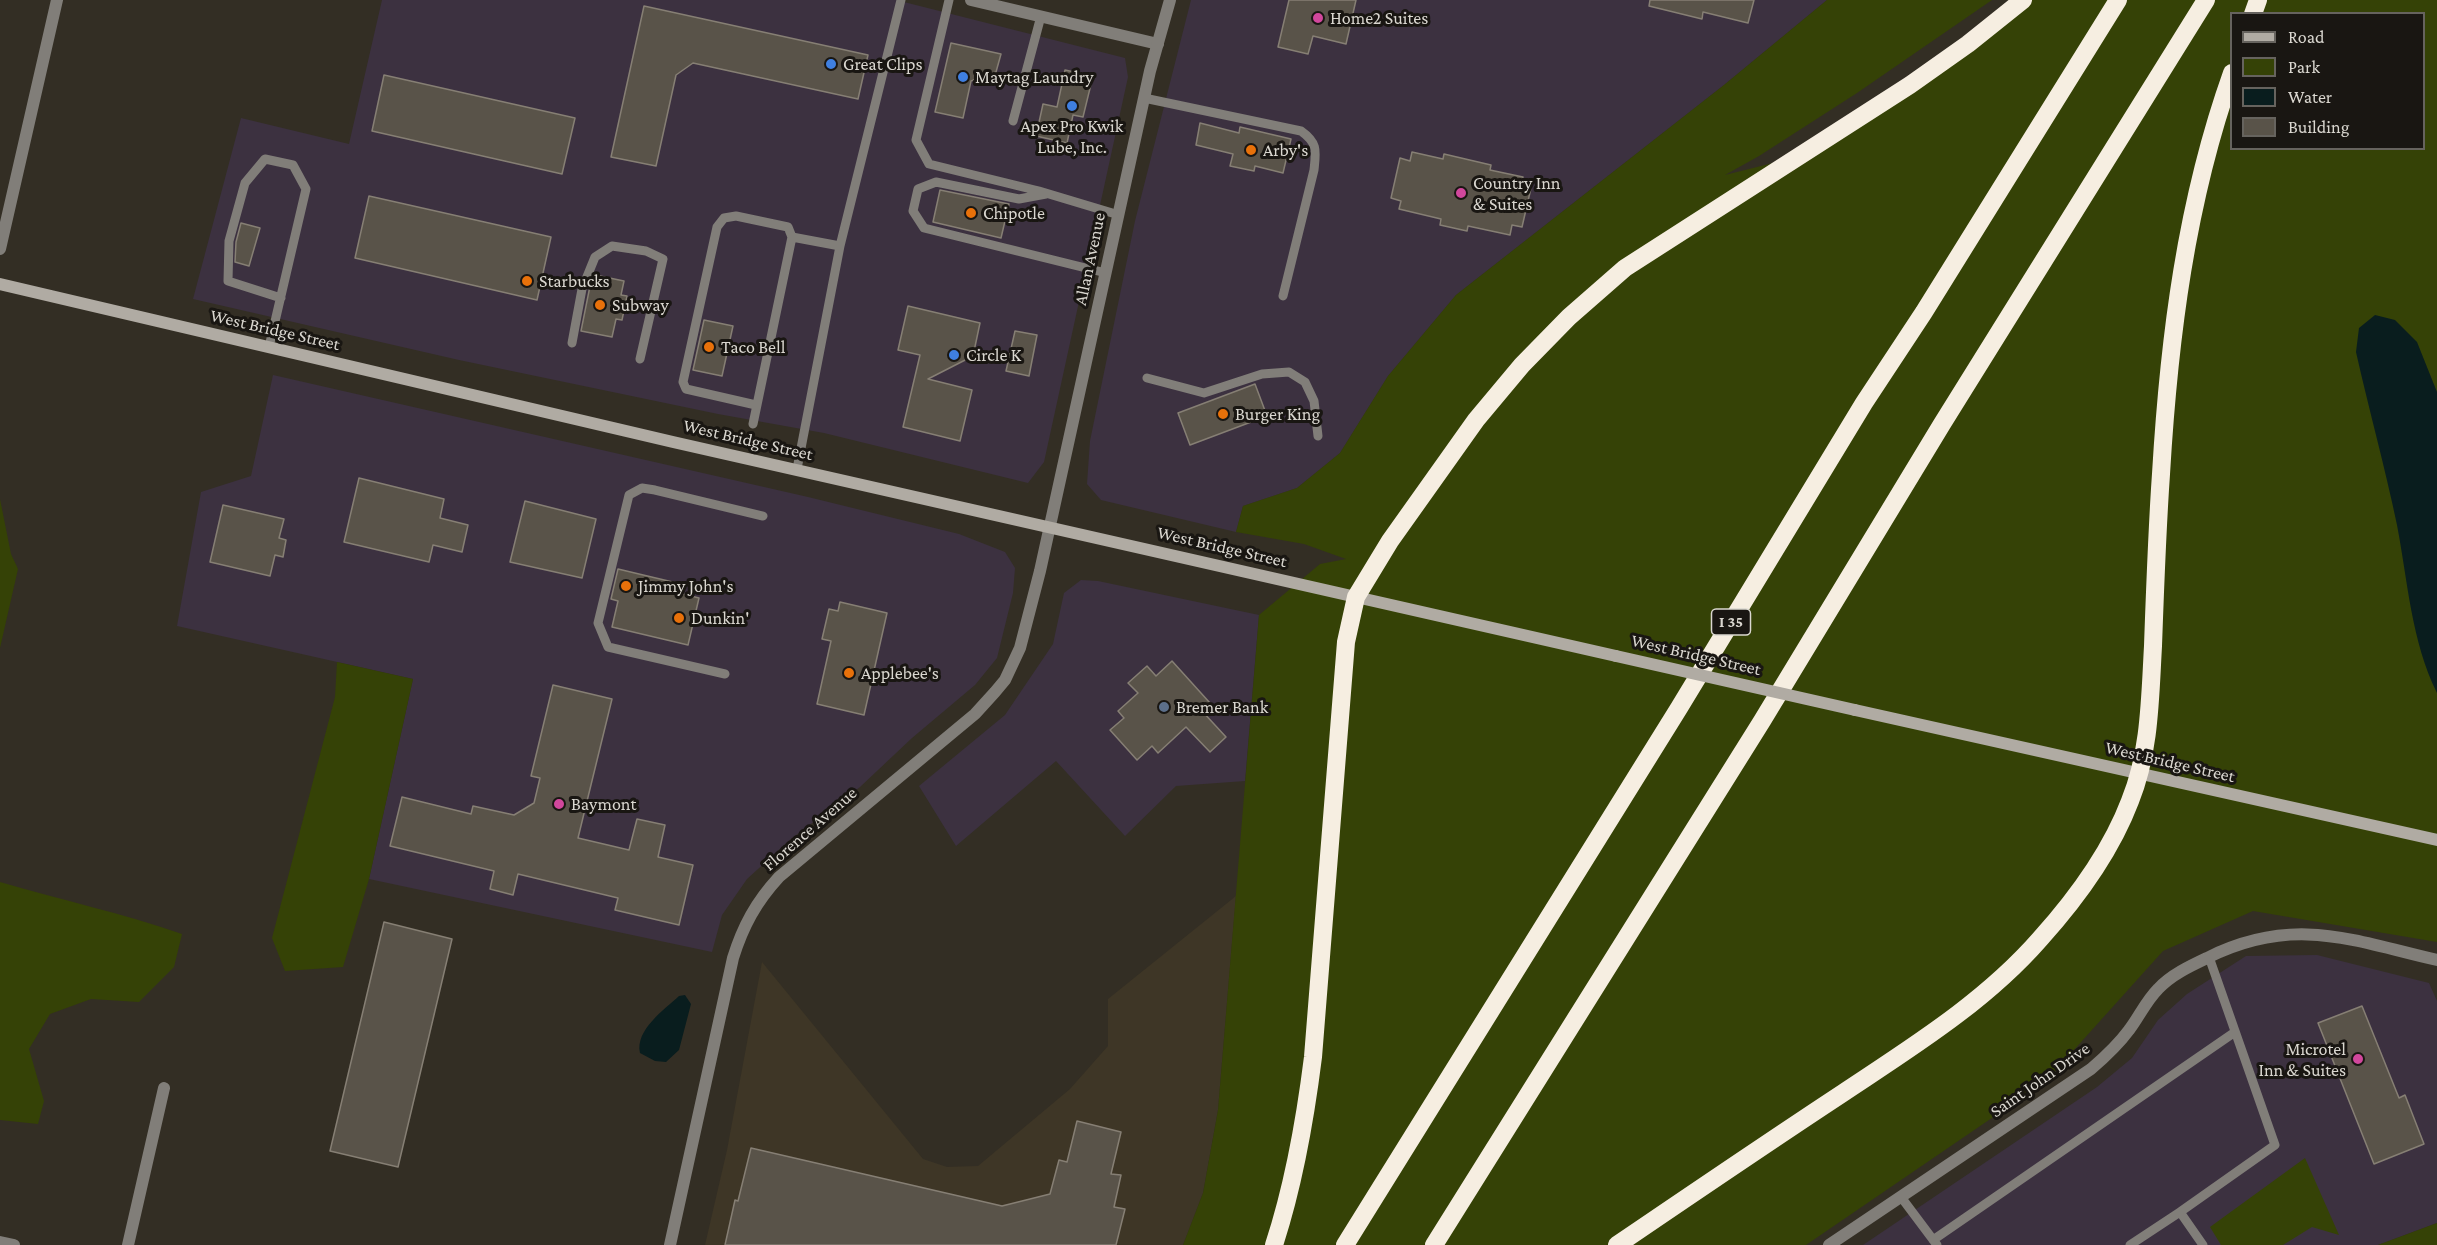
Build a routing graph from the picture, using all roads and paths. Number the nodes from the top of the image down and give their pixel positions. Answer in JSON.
{"nodes":[{"id":1,"x":57,"y":0,"type":"edge"},
{"id":2,"x":901,"y":0,"type":"edge"},
{"id":3,"x":949,"y":0,"type":"edge"},
{"id":4,"x":971,"y":0,"type":"edge"},
{"id":5,"x":1170,"y":0,"type":"edge"},
{"id":6,"x":2023,"y":0,"type":"edge"},
{"id":7,"x":2118,"y":0,"type":"edge"},
{"id":8,"x":2206,"y":0,"type":"edge"},
{"id":9,"x":1041,"y":16,"type":"junction"},
{"id":10,"x":1158,"y":44,"type":"junction"},
{"id":11,"x":2230,"y":79,"type":"edge"},
{"id":12,"x":1144,"y":98,"type":"junction"},
{"id":13,"x":1013,"y":121,"type":"dead end"},
{"id":14,"x":1048,"y":193,"type":"junction"},
{"id":15,"x":1119,"y":214,"type":"junction"},
{"id":16,"x":792,"y":237,"type":"junction"},
{"id":17,"x":840,"y":246,"type":"junction"},
{"id":18,"x":0,"y":249,"type":"edge"},
{"id":19,"x":1106,"y":273,"type":"junction"},
{"id":20,"x":0,"y":284,"type":"edge"},
{"id":21,"x":1283,"y":296,"type":"dead end"},
{"id":22,"x":281,"y":298,"type":"junction"},
{"id":23,"x":572,"y":343,"type":"dead end"},
{"id":24,"x":269,"y":347,"type":"junction"},
{"id":25,"x":640,"y":359,"type":"dead end"},
{"id":26,"x":1147,"y":378,"type":"dead end"},
{"id":27,"x":756,"y":405,"type":"junction"},
{"id":28,"x":753,"y":424,"type":"dead end"},
{"id":29,"x":1318,"y":436,"type":"dead end"},
{"id":30,"x":797,"y":470,"type":"junction"},
{"id":31,"x":763,"y":516,"type":"dead end"},
{"id":32,"x":1050,"y":526,"type":"junction"},
{"id":33,"x":1356,"y":597,"type":"junction"},
{"id":34,"x":725,"y":674,"type":"dead end"},
{"id":35,"x":2139,"y":773,"type":"junction"},
{"id":36,"x":2437,"y":840,"type":"edge"},
{"id":37,"x":2209,"y":957,"type":"junction"},
{"id":38,"x":2437,"y":960,"type":"edge"},
{"id":39,"x":2235,"y":1032,"type":"junction"},
{"id":40,"x":164,"y":1088,"type":"dead end"},
{"id":41,"x":1901,"y":1197,"type":"junction"},
{"id":42,"x":2180,"y":1212,"type":"junction"},
{"id":43,"x":0,"y":1242,"type":"edge"},
{"id":44,"x":1935,"y":1242,"type":"edge"},
{"id":45,"x":14,"y":1245,"type":"edge"},
{"id":46,"x":128,"y":1245,"type":"edge"},
{"id":47,"x":670,"y":1245,"type":"edge"},
{"id":48,"x":1274,"y":1245,"type":"edge"},
{"id":49,"x":1345,"y":1245,"type":"edge"},
{"id":50,"x":1434,"y":1245,"type":"edge"},
{"id":51,"x":1617,"y":1245,"type":"edge"},
{"id":52,"x":1829,"y":1245,"type":"edge"},
{"id":53,"x":2130,"y":1245,"type":"edge"},
{"id":54,"x":2203,"y":1245,"type":"edge"}],
"edges":[{"from":1,"to":18,"type":"street"},
{"from":2,"to":17,"type":"lane"},
{"from":3,"to":14,"type":"lane"},
{"from":4,"to":9,"type":"street"},
{"from":5,"to":10,"type":"street","name":"Allan Avenue"},
{"from":6,"to":33,"type":"highway"},
{"from":7,"to":49,"type":"highway","number":"I 35"},
{"from":8,"to":50,"type":"highway"},
{"from":9,"to":10,"type":"street"},
{"from":9,"to":13,"type":"lane"},
{"from":10,"to":12,"type":"street","name":"Allan Avenue"},
{"from":11,"to":35,"type":"highway"},
{"from":12,"to":15,"type":"street","name":"Allan Avenue"},
{"from":12,"to":21,"type":"lane"},
{"from":14,"to":15,"type":"lane"},
{"from":14,"to":19,"type":"lane"},
{"from":15,"to":19,"type":"street","name":"Allan Avenue"},
{"from":16,"to":17,"type":"lane"},
{"from":16,"to":27,"type":"lane"},
{"from":16,"to":27,"type":"lane"},
{"from":17,"to":30,"type":"lane"},
{"from":19,"to":32,"type":"street","name":"Allan Avenue"},
{"from":20,"to":24,"type":"main road","name":"West Bridge Street"},
{"from":22,"to":22,"type":"lane"},
{"from":22,"to":24,"type":"lane"},
{"from":23,"to":25,"type":"lane"},
{"from":24,"to":30,"type":"main road","name":"West Bridge Street"},
{"from":26,"to":29,"type":"lane"},
{"from":27,"to":28,"type":"lane"},
{"from":30,"to":32,"type":"main road","name":"West Bridge Street"},
{"from":31,"to":34,"type":"lane"},
{"from":32,"to":33,"type":"main road","name":"West Bridge Street"},
{"from":32,"to":47,"type":"street","name":"Florence Avenue"},
{"from":33,"to":35,"type":"main road","name":"West Bridge Street","bridge":true},
{"from":33,"to":48,"type":"highway"},
{"from":35,"to":36,"type":"main road","name":"West Bridge Street"},
{"from":35,"to":51,"type":"highway"},
{"from":37,"to":38,"type":"street","name":"Saint John Drive"},
{"from":37,"to":39,"type":"lane"},
{"from":37,"to":41,"type":"street","name":"Saint John Drive"},
{"from":39,"to":42,"type":"lane"},
{"from":39,"to":44,"type":"lane"},
{"from":40,"to":46,"type":"street"},
{"from":41,"to":44,"type":"lane"},
{"from":41,"to":52,"type":"street","name":"Saint John Drive"},
{"from":42,"to":53,"type":"lane"},
{"from":42,"to":54,"type":"lane"},
{"from":43,"to":45,"type":"street"}]}
